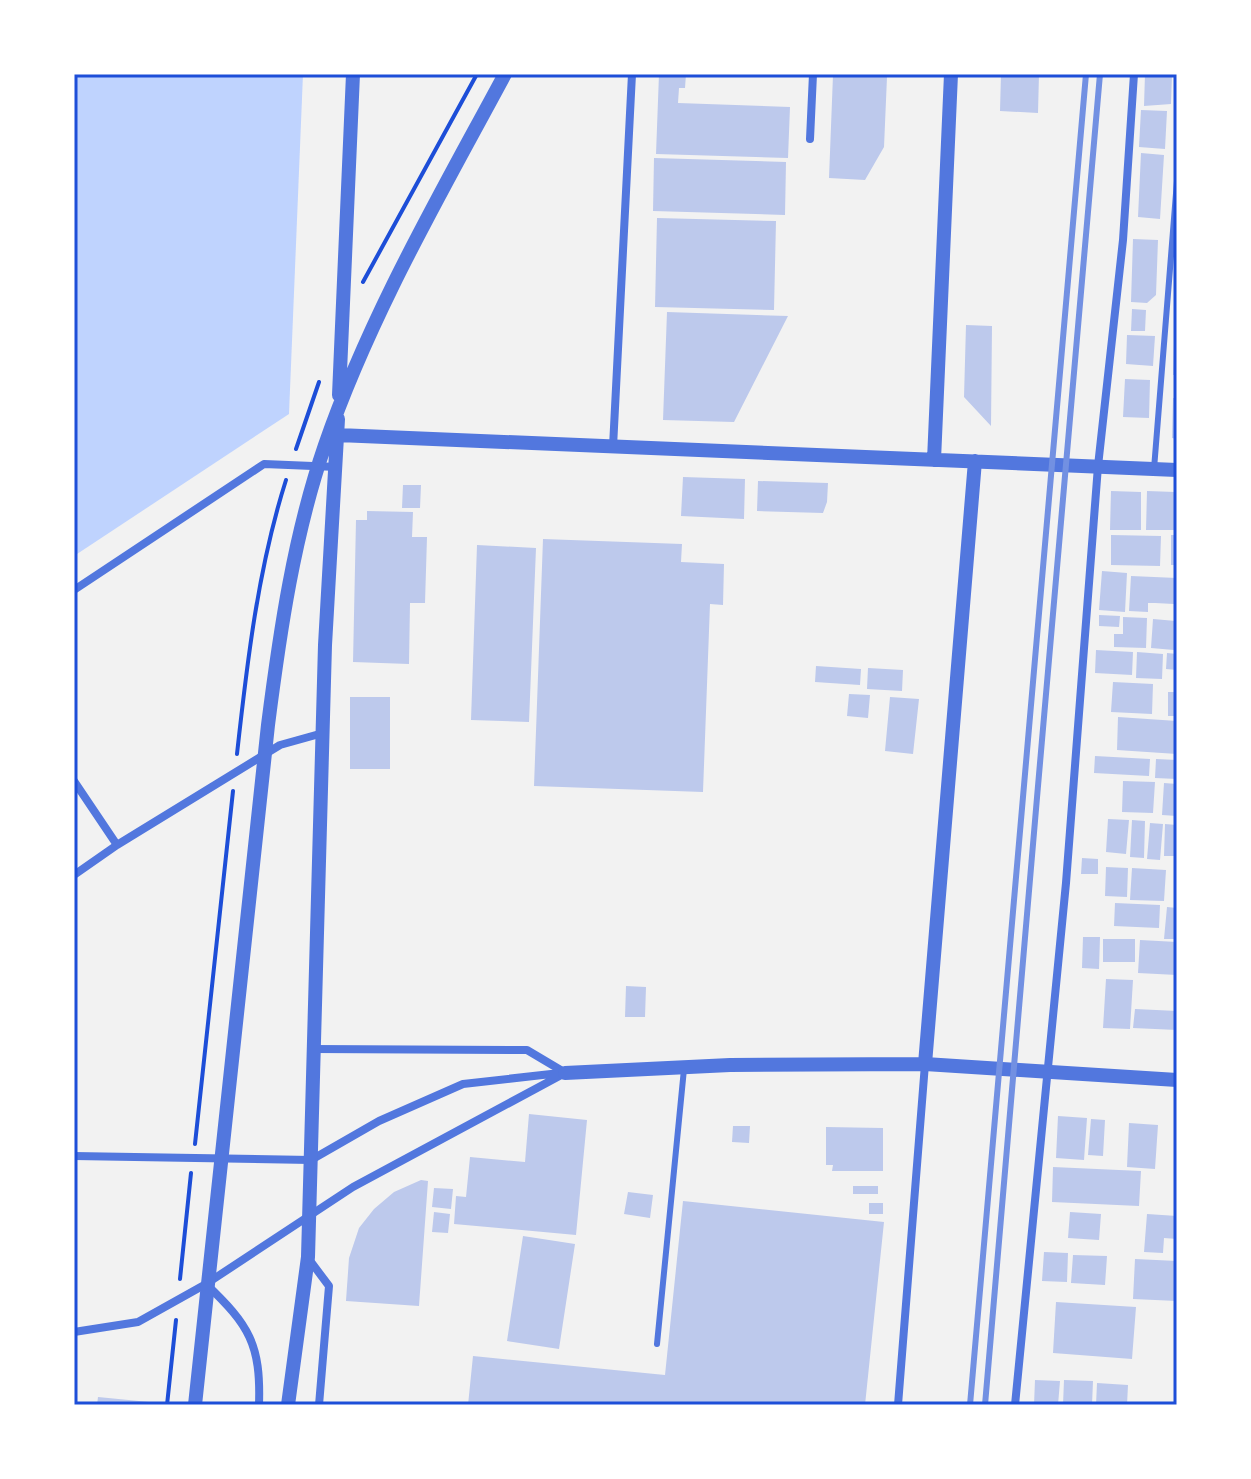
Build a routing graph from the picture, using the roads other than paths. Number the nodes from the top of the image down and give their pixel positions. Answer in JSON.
{"nodes":[{"id":1,"x":353,"y":74,"type":"edge"},
{"id":2,"x":505,"y":74,"type":"edge"},
{"id":3,"x":632,"y":74,"type":"edge"},
{"id":4,"x":813,"y":74,"type":"edge"},
{"id":5,"x":951,"y":74,"type":"edge"},
{"id":6,"x":1134,"y":74,"type":"edge"},
{"id":7,"x":810,"y":139,"type":"dead end"},
{"id":8,"x":1177,"y":181,"type":"edge"},
{"id":9,"x":338,"y":435,"type":"junction"},
{"id":10,"x":613,"y":447,"type":"junction"},
{"id":11,"x":934,"y":460,"type":"junction"},
{"id":12,"x":975,"y":461,"type":"junction"},
{"id":13,"x":1098,"y":466,"type":"junction"},
{"id":14,"x":337,"y":467,"type":"junction"},
{"id":15,"x":1154,"y":469,"type":"junction"},
{"id":16,"x":1177,"y":470,"type":"edge"},
{"id":17,"x":74,"y":590,"type":"edge"},
{"id":18,"x":324,"y":732,"type":"junction"},
{"id":19,"x":74,"y":781,"type":"edge"},
{"id":20,"x":117,"y":845,"type":"junction"},
{"id":21,"x":74,"y":875,"type":"edge"},
{"id":22,"x":313,"y":1049,"type":"junction"},
{"id":23,"x":925,"y":1064,"type":"junction"},
{"id":24,"x":684,"y":1067,"type":"junction"},
{"id":25,"x":1048,"y":1072,"type":"junction"},
{"id":26,"x":565,"y":1073,"type":"junction"},
{"id":27,"x":1177,"y":1080,"type":"edge"},
{"id":28,"x":74,"y":1156,"type":"edge"},
{"id":29,"x":311,"y":1160,"type":"junction"},
{"id":30,"x":308,"y":1219,"type":"junction"},
{"id":31,"x":308,"y":1257,"type":"junction"},
{"id":32,"x":206,"y":1284,"type":"junction"},
{"id":33,"x":74,"y":1332,"type":"edge"},
{"id":34,"x":657,"y":1344,"type":"dead end"},
{"id":35,"x":195,"y":1405,"type":"edge"},
{"id":36,"x":259,"y":1405,"type":"edge"},
{"id":37,"x":288,"y":1405,"type":"edge"},
{"id":38,"x":319,"y":1405,"type":"edge"},
{"id":39,"x":898,"y":1405,"type":"edge"},
{"id":40,"x":1015,"y":1405,"type":"edge"}],
"edges":[{"from":1,"to":9,"type":"street"},
{"from":2,"to":35,"type":"street"},
{"from":3,"to":10,"type":"street"},
{"from":4,"to":7,"type":"street"},
{"from":5,"to":11,"type":"street"},
{"from":6,"to":13,"type":"street"},
{"from":8,"to":15,"type":"lane"},
{"from":9,"to":10,"type":"street"},
{"from":9,"to":14,"type":"street"},
{"from":10,"to":11,"type":"street"},
{"from":11,"to":12,"type":"street"},
{"from":12,"to":13,"type":"street"},
{"from":12,"to":23,"type":"street"},
{"from":13,"to":15,"type":"street"},
{"from":13,"to":25,"type":"street"},
{"from":14,"to":17,"type":"street"},
{"from":14,"to":18,"type":"street"},
{"from":15,"to":16,"type":"street"},
{"from":18,"to":20,"type":"street"},
{"from":18,"to":22,"type":"street"},
{"from":19,"to":20,"type":"street"},
{"from":20,"to":21,"type":"street"},
{"from":22,"to":26,"type":"street"},
{"from":22,"to":29,"type":"street"},
{"from":23,"to":24,"type":"street"},
{"from":23,"to":25,"type":"street"},
{"from":23,"to":39,"type":"street"},
{"from":24,"to":26,"type":"street"},
{"from":24,"to":34,"type":"lane"},
{"from":25,"to":27,"type":"street"},
{"from":25,"to":40,"type":"street"},
{"from":26,"to":29,"type":"street"},
{"from":26,"to":30,"type":"street"},
{"from":28,"to":29,"type":"street"},
{"from":29,"to":30,"type":"street"},
{"from":30,"to":31,"type":"street"},
{"from":30,"to":32,"type":"street"},
{"from":31,"to":37,"type":"street"},
{"from":31,"to":38,"type":"street"},
{"from":32,"to":33,"type":"street"},
{"from":32,"to":36,"type":"street"}]}
